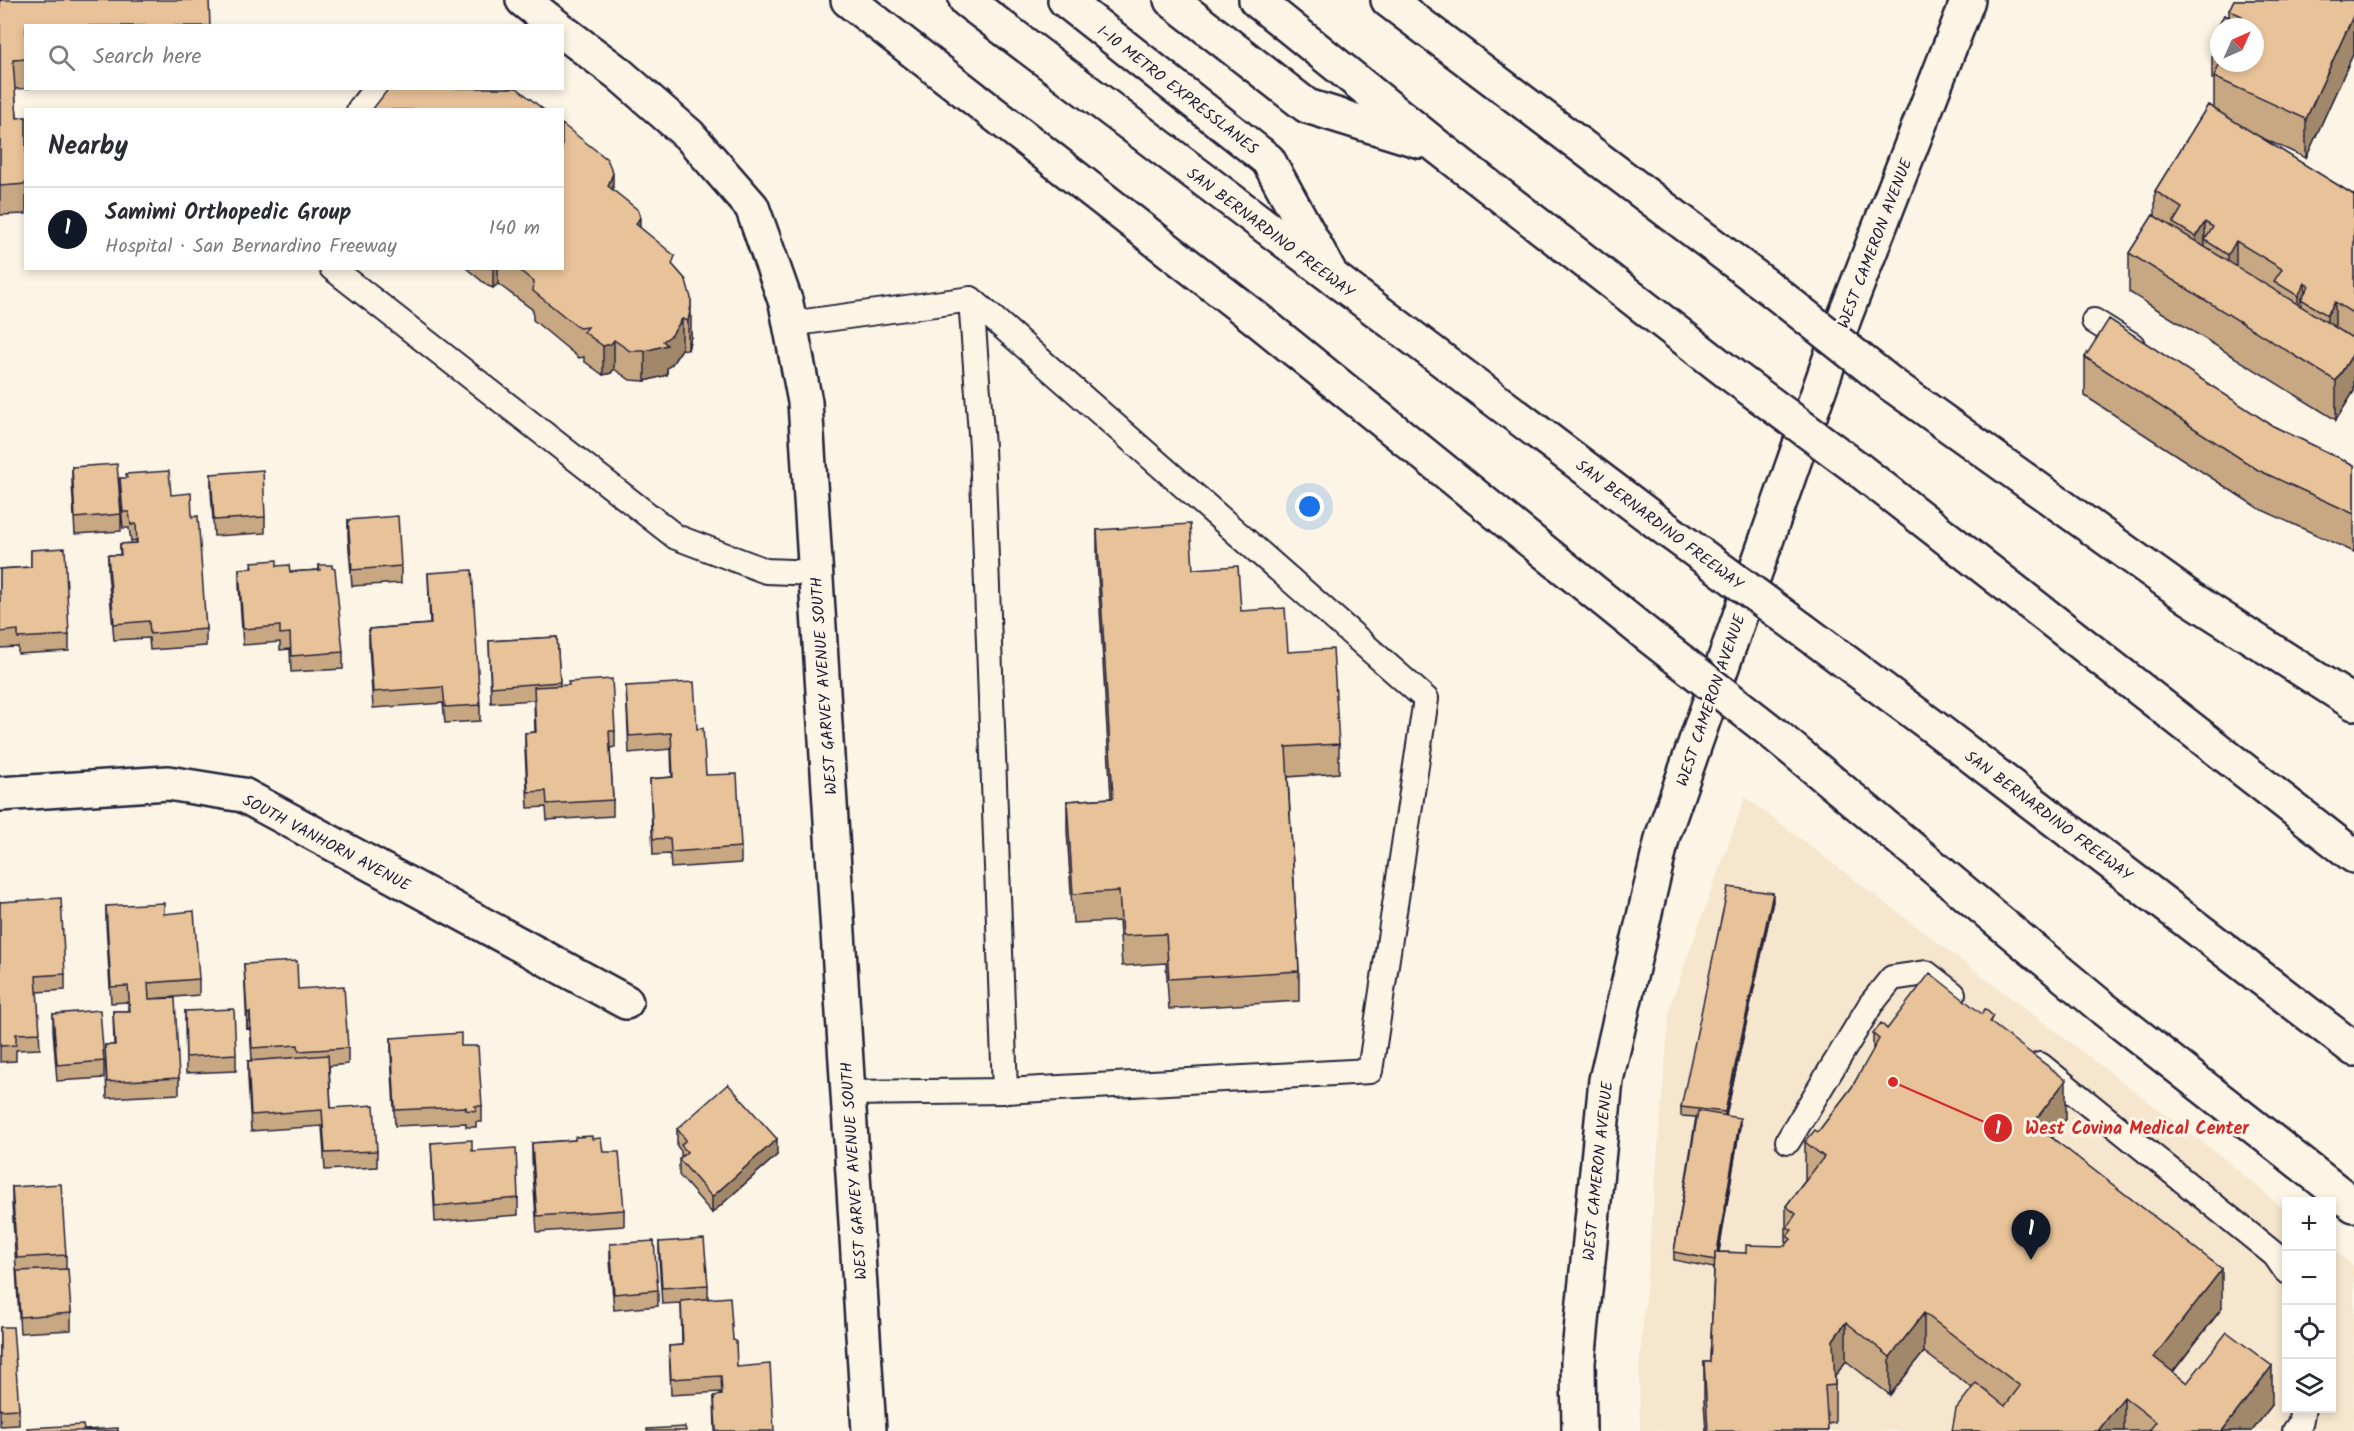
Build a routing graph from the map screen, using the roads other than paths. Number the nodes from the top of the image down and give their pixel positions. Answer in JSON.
{"nodes":[{"id":1,"x":523,"y":0,"type":"edge"},
{"id":2,"x":848,"y":0,"type":"edge"},
{"id":3,"x":966,"y":0,"type":"edge"},
{"id":4,"x":1065,"y":0,"type":"edge"},
{"id":5,"x":1171,"y":0,"type":"edge"},
{"id":6,"x":1256,"y":0,"type":"edge"},
{"id":7,"x":1388,"y":0,"type":"edge"},
{"id":8,"x":1968,"y":0,"type":"edge"},
{"id":9,"x":553,"y":24,"type":"edge"},
{"id":10,"x":564,"y":33,"type":"edge"},
{"id":11,"x":374,"y":90,"type":"edge"},
{"id":12,"x":361,"y":108,"type":"edge"},
{"id":13,"x":1438,"y":147,"type":"junction"},
{"id":14,"x":335,"y":270,"type":"edge"},
{"id":15,"x":1334,"y":280,"type":"junction"},
{"id":16,"x":971,"y":299,"type":"junction"},
{"id":17,"x":2094,"y":321,"type":"dead end"},
{"id":18,"x":790,"y":324,"type":"junction"},
{"id":19,"x":2155,"y":359,"type":"edge"},
{"id":20,"x":816,"y":573,"type":"junction"},
{"id":21,"x":2354,"y":703,"type":"edge"},
{"id":22,"x":0,"y":794,"type":"edge"},
{"id":23,"x":2354,"y":856,"type":"edge"},
{"id":24,"x":627,"y":1002,"type":"dead end"},
{"id":25,"x":1971,"y":1009,"type":"edge"},
{"id":26,"x":2354,"y":1049,"type":"edge"},
{"id":27,"x":2025,"y":1052,"type":"edge"},
{"id":28,"x":1005,"y":1091,"type":"junction"},
{"id":29,"x":848,"y":1093,"type":"junction"},
{"id":30,"x":1788,"y":1141,"type":"dead end"},
{"id":31,"x":2354,"y":1205,"type":"edge"},
{"id":32,"x":2282,"y":1265,"type":"edge"},
{"id":33,"x":869,"y":1431,"type":"edge"},
{"id":34,"x":1579,"y":1431,"type":"edge"}],
"edges":[{"from":1,"to":9,"type":"main road"},
{"from":2,"to":31,"type":"main road","bridge":true},
{"from":3,"to":15,"type":"main road","name":"SAN BERNARDINO FREEWAY"},
{"from":4,"to":15,"type":"main road","name":"I-10 METRO EXPRESSLANES"},
{"from":5,"to":13,"type":"main road"},
{"from":6,"to":13,"type":"main road"},
{"from":7,"to":21,"type":"main road","bridge":true},
{"from":8,"to":34,"type":"main road","name":"WEST CAMERON AVENUE"},
{"from":10,"to":18,"type":"main road","name":"WEST GARVEY AVENUE SOUTH"},
{"from":11,"to":12,"type":"lane"},
{"from":13,"to":23,"type":"main road","bridge":true},
{"from":14,"to":20,"type":"lane"},
{"from":15,"to":26,"type":"main road","name":"SAN BERNARDINO FREEWAY","bridge":true},
{"from":16,"to":18,"type":"lane"},
{"from":16,"to":28,"type":"lane"},
{"from":16,"to":28,"type":"lane"},
{"from":17,"to":19,"type":"lane"},
{"from":18,"to":20,"type":"main road","name":"WEST GARVEY AVENUE SOUTH"},
{"from":20,"to":29,"type":"main road","name":"WEST GARVEY AVENUE SOUTH"},
{"from":22,"to":24,"type":"main road","name":"SOUTH VANHORN AVENUE"},
{"from":25,"to":30,"type":"lane"},
{"from":27,"to":32,"type":"lane"},
{"from":28,"to":29,"type":"lane"},
{"from":29,"to":33,"type":"main road","name":"WEST GARVEY AVENUE SOUTH"}]}
